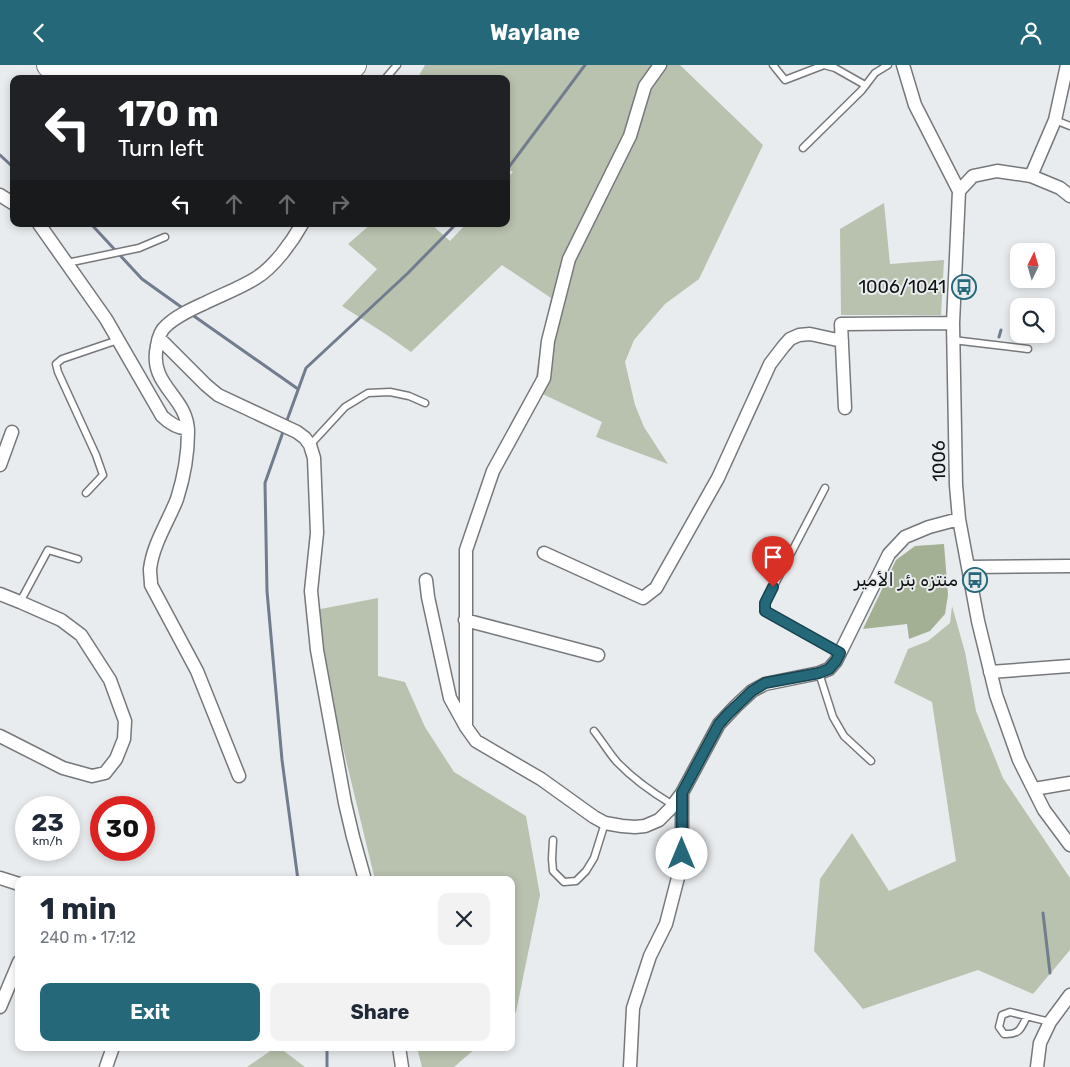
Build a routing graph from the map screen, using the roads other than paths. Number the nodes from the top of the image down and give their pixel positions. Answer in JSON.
{"nodes":[{"id":1,"x":49,"y":65,"type":"edge"},
{"id":2,"x":168,"y":65,"type":"edge"},
{"id":3,"x":309,"y":65,"type":"edge"},
{"id":4,"x":354,"y":65,"type":"edge"},
{"id":5,"x":397,"y":65,"type":"edge"},
{"id":6,"x":660,"y":65,"type":"edge"},
{"id":7,"x":773,"y":65,"type":"edge"},
{"id":8,"x":888,"y":65,"type":"edge"},
{"id":9,"x":903,"y":65,"type":"edge"},
{"id":10,"x":1067,"y":65,"type":"edge"},
{"id":11,"x":132,"y":75,"type":"edge"},
{"id":12,"x":328,"y":75,"type":"edge"},
{"id":13,"x":388,"y":75,"type":"edge"},
{"id":14,"x":865,"y":85,"type":"junction"},
{"id":15,"x":1055,"y":120,"type":"junction"},
{"id":16,"x":1070,"y":126,"type":"edge"},
{"id":17,"x":803,"y":147,"type":"dead end"},
{"id":18,"x":1031,"y":176,"type":"junction"},
{"id":19,"x":958,"y":191,"type":"junction"},
{"id":20,"x":1070,"y":196,"type":"edge"},
{"id":21,"x":41,"y":227,"type":"edge"},
{"id":22,"x":300,"y":227,"type":"edge"},
{"id":23,"x":165,"y":237,"type":"dead end"},
{"id":24,"x":66,"y":263,"type":"junction"},
{"id":25,"x":953,"y":323,"type":"junction"},
{"id":26,"x":158,"y":338,"type":"junction"},
{"id":27,"x":118,"y":340,"type":"junction"},
{"id":28,"x":953,"y":340,"type":"junction"},
{"id":29,"x":842,"y":341,"type":"junction"},
{"id":30,"x":1028,"y":349,"type":"dead end"},
{"id":31,"x":425,"y":403,"type":"dead end"},
{"id":32,"x":845,"y":407,"type":"dead end"},
{"id":33,"x":188,"y":429,"type":"junction"},
{"id":34,"x":12,"y":432,"type":"dead end"},
{"id":35,"x":310,"y":445,"type":"junction"},
{"id":36,"x":0,"y":465,"type":"edge"},
{"id":37,"x":825,"y":488,"type":"dead end"},
{"id":38,"x":86,"y":493,"type":"dead end"},
{"id":39,"x":959,"y":519,"type":"junction"},
{"id":40,"x":544,"y":553,"type":"dead end"},
{"id":41,"x":78,"y":559,"type":"dead end"},
{"id":42,"x":1070,"y":566,"type":"edge"},
{"id":43,"x":968,"y":567,"type":"junction"},
{"id":44,"x":426,"y":580,"type":"dead end"},
{"id":45,"x":0,"y":595,"type":"edge"},
{"id":46,"x":20,"y":602,"type":"junction"},
{"id":47,"x":465,"y":620,"type":"junction"},
{"id":48,"x":840,"y":653,"type":"junction"},
{"id":49,"x":598,"y":655,"type":"dead end"},
{"id":50,"x":1070,"y":666,"type":"edge"},
{"id":51,"x":990,"y":672,"type":"junction"},
{"id":52,"x":819,"y":673,"type":"junction"},
{"id":53,"x":466,"y":727,"type":"junction"},
{"id":54,"x":594,"y":731,"type":"dead end"},
{"id":55,"x":0,"y":735,"type":"edge"},
{"id":56,"x":871,"y":761,"type":"dead end"},
{"id":57,"x":239,"y":776,"type":"dead end"},
{"id":58,"x":1070,"y":783,"type":"edge"},
{"id":59,"x":1034,"y":789,"type":"junction"},
{"id":60,"x":682,"y":793,"type":"junction"},
{"id":61,"x":673,"y":805,"type":"junction"},
{"id":62,"x":605,"y":823,"type":"junction"},
{"id":63,"x":553,"y":840,"type":"dead end"},
{"id":64,"x":1070,"y":845,"type":"edge"},
{"id":65,"x":364,"y":876,"type":"edge"},
{"id":66,"x":0,"y":878,"type":"edge"},
{"id":67,"x":15,"y":883,"type":"edge"},
{"id":68,"x":15,"y":971,"type":"edge"},
{"id":69,"x":1070,"y":995,"type":"edge"},
{"id":70,"x":0,"y":1007,"type":"edge"},
{"id":71,"x":1027,"y":1016,"type":"junction"},
{"id":72,"x":1050,"y":1022,"type":"junction"},
{"id":73,"x":112,"y":1051,"type":"edge"},
{"id":74,"x":400,"y":1051,"type":"edge"},
{"id":75,"x":106,"y":1067,"type":"edge"},
{"id":76,"x":402,"y":1067,"type":"edge"},
{"id":77,"x":630,"y":1067,"type":"edge"},
{"id":78,"x":1038,"y":1067,"type":"edge"}],
"edges":[{"from":1,"to":11,"type":"highway"},
{"from":2,"to":3,"type":"highway"},
{"from":4,"to":12,"type":"highway"},
{"from":5,"to":13,"type":"lane"},
{"from":6,"to":47,"type":"street"},
{"from":7,"to":14,"type":"lane"},
{"from":8,"to":14,"type":"lane"},
{"from":9,"to":19,"type":"street","name":"1006"},
{"from":10,"to":15,"type":"street"},
{"from":14,"to":17,"type":"lane"},
{"from":15,"to":16,"type":"lane"},
{"from":15,"to":18,"type":"street"},
{"from":18,"to":19,"type":"street"},
{"from":18,"to":20,"type":"street"},
{"from":19,"to":25,"type":"street","name":"1006"},
{"from":21,"to":24,"type":"street"},
{"from":22,"to":26,"type":"street"},
{"from":23,"to":24,"type":"lane"},
{"from":24,"to":27,"type":"street"},
{"from":25,"to":28,"type":"street","name":"1006"},
{"from":25,"to":29,"type":"street"},
{"from":26,"to":33,"type":"street"},
{"from":26,"to":35,"type":"street"},
{"from":27,"to":33,"type":"street"},
{"from":27,"to":38,"type":"lane"},
{"from":28,"to":30,"type":"lane"},
{"from":28,"to":39,"type":"street","name":"1006"},
{"from":29,"to":32,"type":"street"},
{"from":29,"to":40,"type":"street"},
{"from":31,"to":35,"type":"lane"},
{"from":33,"to":57,"type":"street"},
{"from":34,"to":36,"type":"street"},
{"from":35,"to":65,"type":"street"},
{"from":37,"to":48,"type":"lane"},
{"from":39,"to":43,"type":"street","name":"1006"},
{"from":39,"to":48,"type":"street"},
{"from":41,"to":46,"type":"lane"},
{"from":42,"to":43,"type":"street"},
{"from":43,"to":51,"type":"street","name":"1006"},
{"from":44,"to":53,"type":"street"},
{"from":45,"to":46,"type":"street"},
{"from":46,"to":55,"type":"street"},
{"from":47,"to":49,"type":"street"},
{"from":47,"to":53,"type":"street"},
{"from":48,"to":52,"type":"street"},
{"from":50,"to":51,"type":"street"},
{"from":51,"to":59,"type":"street","name":"1006"},
{"from":52,"to":56,"type":"lane"},
{"from":52,"to":60,"type":"street"},
{"from":53,"to":62,"type":"street"},
{"from":54,"to":61,"type":"lane"},
{"from":58,"to":59,"type":"street"},
{"from":59,"to":64,"type":"street","name":"1006"},
{"from":60,"to":61,"type":"street"},
{"from":60,"to":77,"type":"street"},
{"from":61,"to":62,"type":"street"},
{"from":62,"to":63,"type":"lane"},
{"from":66,"to":67,"type":"street"},
{"from":68,"to":70,"type":"street"},
{"from":69,"to":72,"type":"street"},
{"from":71,"to":71,"type":"lane"},
{"from":71,"to":72,"type":"lane"},
{"from":72,"to":78,"type":"street"},
{"from":73,"to":75,"type":"street"},
{"from":74,"to":76,"type":"street"}]}
